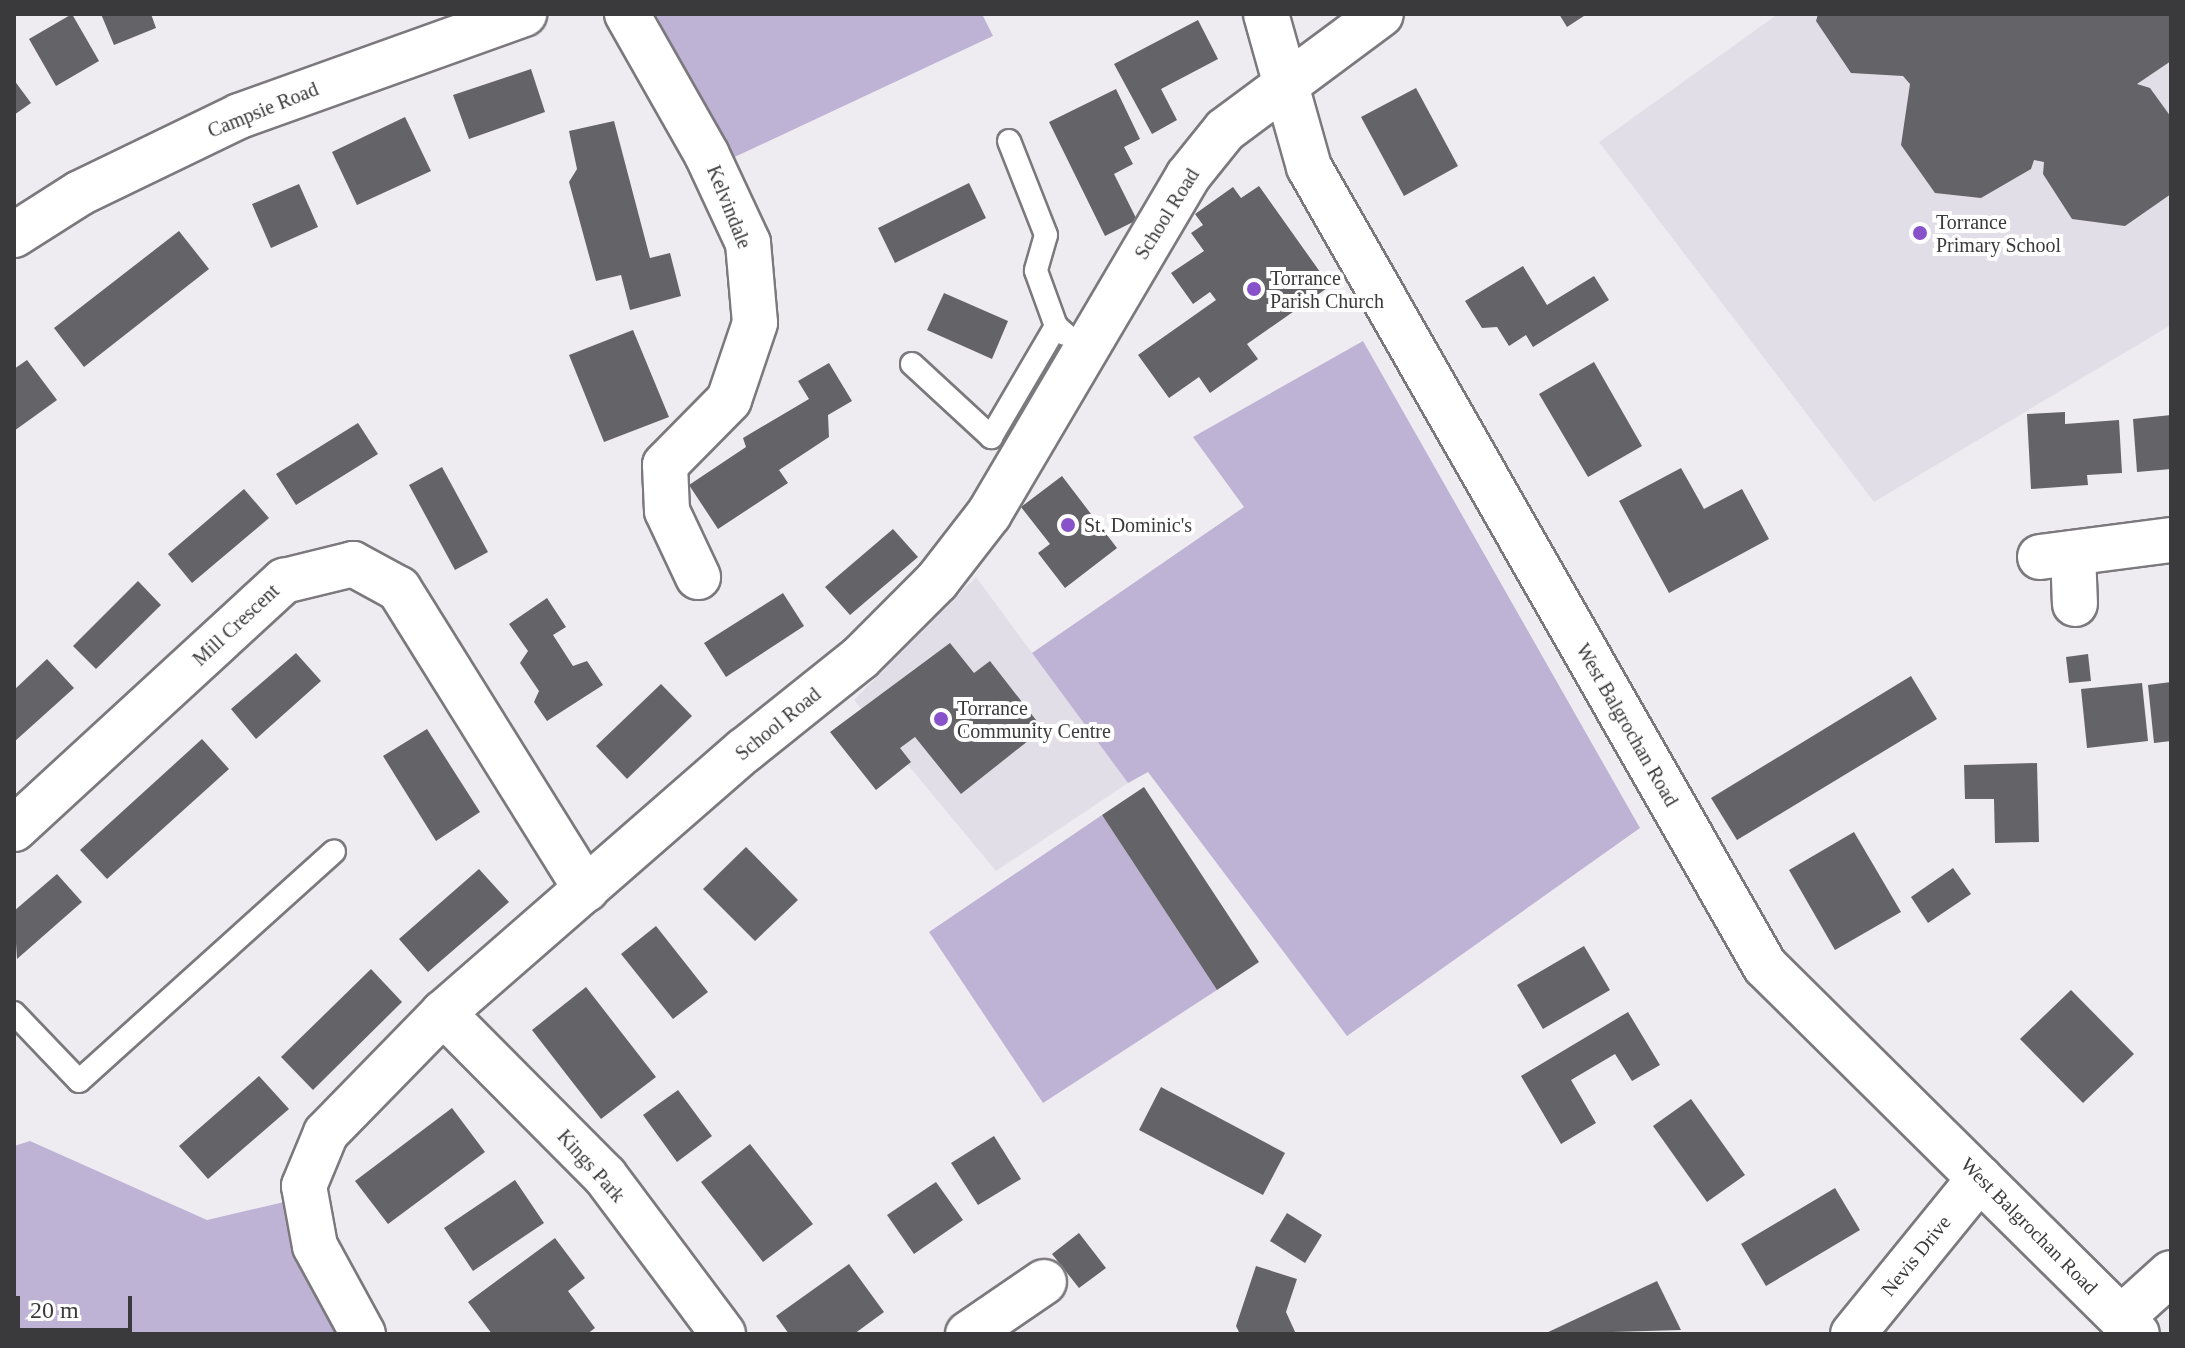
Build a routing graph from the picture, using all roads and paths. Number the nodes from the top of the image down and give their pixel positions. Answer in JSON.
{"nodes":[{"id":1,"x":524,"y":14,"type":"edge"},
{"id":2,"x":627,"y":14,"type":"edge"},
{"id":3,"x":1266,"y":14,"type":"edge"},
{"id":4,"x":1381,"y":14,"type":"edge"},
{"id":5,"x":1286,"y":81,"type":"junction"},
{"id":6,"x":1009,"y":141,"type":"dead end"},
{"id":7,"x":14,"y":235,"type":"edge"},
{"id":8,"x":1070,"y":338,"type":"junction"},
{"id":9,"x":912,"y":364,"type":"dead end"},
{"id":10,"x":2171,"y":540,"type":"edge"},
{"id":11,"x":698,"y":577,"type":"dead end"},
{"id":12,"x":2075,"y":604,"type":"dead end"},
{"id":13,"x":14,"y":829,"type":"edge"},
{"id":14,"x":334,"y":851,"type":"dead end"},
{"id":15,"x":586,"y":889,"type":"junction"},
{"id":16,"x":14,"y":1013,"type":"edge"},
{"id":17,"x":443,"y":1013,"type":"junction"},
{"id":18,"x":1980,"y":1178,"type":"junction"},
{"id":19,"x":2171,"y":1273,"type":"edge"},
{"id":20,"x":1044,"y":1282,"type":"dead end"},
{"id":21,"x":2129,"y":1326,"type":"edge"},
{"id":22,"x":363,"y":1334,"type":"edge"},
{"id":23,"x":723,"y":1334,"type":"edge"},
{"id":24,"x":968,"y":1334,"type":"edge"},
{"id":25,"x":1853,"y":1334,"type":"edge"}],
"edges":[{"from":1,"to":7,"type":"street","name":"Campsie Road"},
{"from":2,"to":11,"type":"street","name":"Kelvindale"},
{"from":3,"to":5,"type":"street","name":"West Balgrochan Road"},
{"from":4,"to":5,"type":"street","name":"School Road"},
{"from":5,"to":8,"type":"street","name":"School Road"},
{"from":5,"to":18,"type":"street","name":"West Balgrochan Road"},
{"from":6,"to":8,"type":"lane"},
{"from":8,"to":9,"type":"lane"},
{"from":8,"to":15,"type":"street","name":"School Road"},
{"from":10,"to":12,"type":"street"},
{"from":13,"to":15,"type":"street","name":"Mill Crescent"},
{"from":14,"to":16,"type":"lane"},
{"from":15,"to":17,"type":"street","name":"School Road"},
{"from":17,"to":22,"type":"street","name":"School Road"},
{"from":17,"to":23,"type":"street","name":"Kings Park"},
{"from":18,"to":21,"type":"street","name":"West Balgrochan Road"},
{"from":18,"to":25,"type":"street","name":"Nevis Drive"},
{"from":19,"to":21,"type":"street"},
{"from":20,"to":24,"type":"street"}]}
